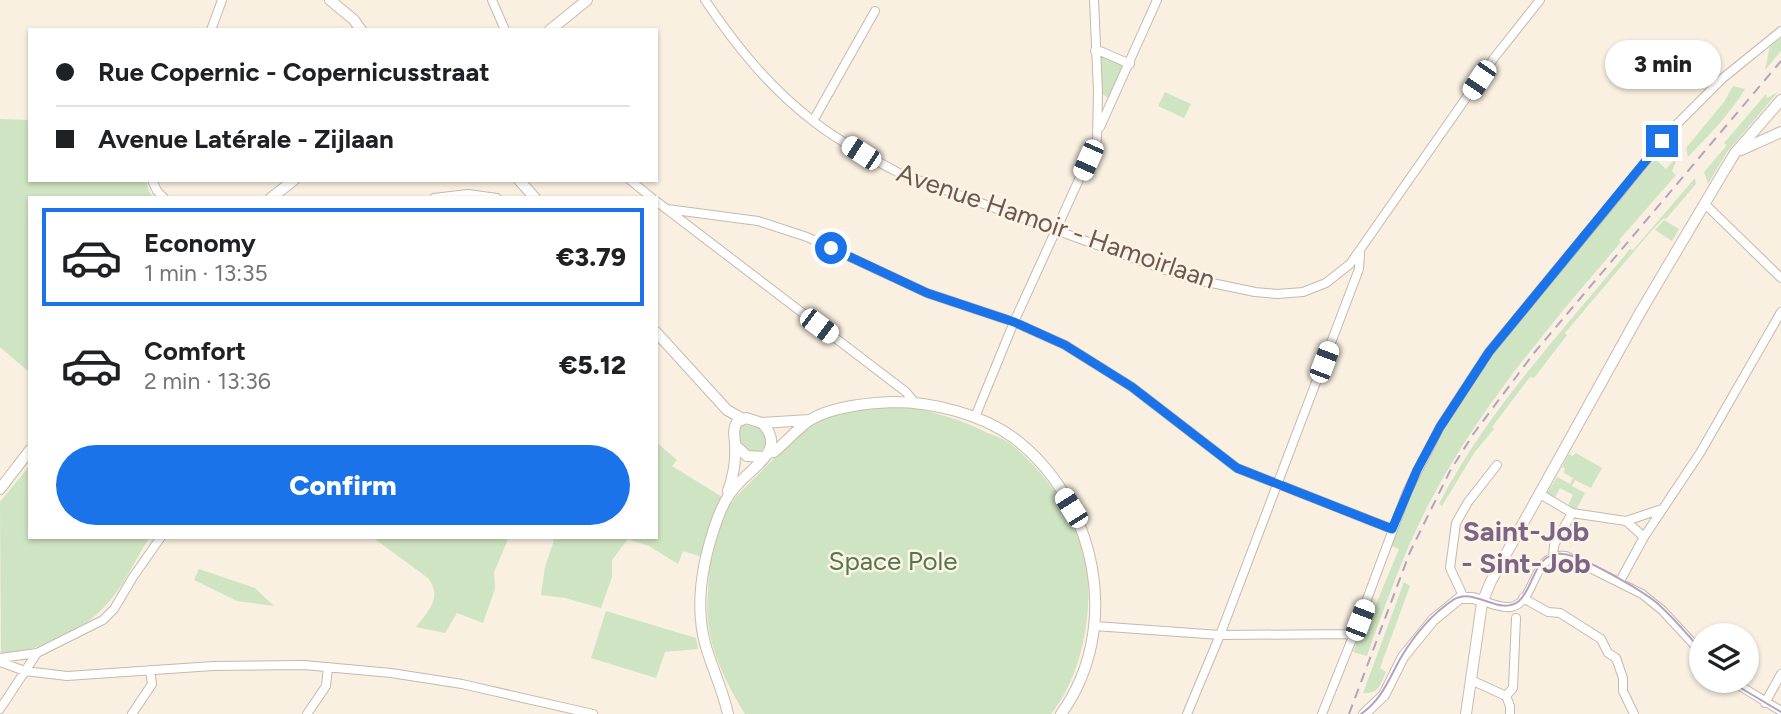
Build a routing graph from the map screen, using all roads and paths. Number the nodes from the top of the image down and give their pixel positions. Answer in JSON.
{"nodes":[{"id":1,"x":222,"y":0,"type":"edge"},
{"id":2,"x":330,"y":0,"type":"edge"},
{"id":3,"x":492,"y":0,"type":"edge"},
{"id":4,"x":587,"y":0,"type":"edge"},
{"id":5,"x":705,"y":0,"type":"edge"},
{"id":6,"x":1094,"y":0,"type":"edge"},
{"id":7,"x":1157,"y":0,"type":"edge"},
{"id":8,"x":1540,"y":0,"type":"edge"},
{"id":9,"x":875,"y":10,"type":"dead end"},
{"id":10,"x":212,"y":28,"type":"edge"},
{"id":11,"x":360,"y":28,"type":"edge"},
{"id":12,"x":504,"y":28,"type":"edge"},
{"id":13,"x":552,"y":28,"type":"edge"},
{"id":14,"x":1781,"y":31,"type":"edge"},
{"id":15,"x":1095,"y":51,"type":"junction"},
{"id":16,"x":1130,"y":64,"type":"junction"},
{"id":17,"x":1781,"y":100,"type":"edge"},
{"id":18,"x":1104,"y":101,"type":"junction"},
{"id":19,"x":813,"y":121,"type":"junction"},
{"id":20,"x":1099,"y":130,"type":"junction"},
{"id":21,"x":1781,"y":132,"type":"edge"},
{"id":22,"x":1758,"y":135,"type":"junction"},
{"id":23,"x":291,"y":182,"type":"edge"},
{"id":24,"x":633,"y":182,"type":"edge"},
{"id":25,"x":274,"y":196,"type":"edge"},
{"id":26,"x":451,"y":196,"type":"edge"},
{"id":27,"x":482,"y":196,"type":"edge"},
{"id":28,"x":650,"y":196,"type":"edge"},
{"id":29,"x":658,"y":202,"type":"edge"},
{"id":30,"x":1705,"y":204,"type":"junction"},
{"id":31,"x":667,"y":209,"type":"junction"},
{"id":32,"x":1057,"y":230,"type":"junction"},
{"id":33,"x":1360,"y":253,"type":"junction"},
{"id":34,"x":1781,"y":278,"type":"edge"},
{"id":35,"x":1781,"y":312,"type":"edge"},
{"id":36,"x":1014,"y":322,"type":"junction"},
{"id":37,"x":658,"y":334,"type":"edge"},
{"id":38,"x":915,"y":403,"type":"junction"},
{"id":39,"x":975,"y":417,"type":"junction"},
{"id":40,"x":810,"y":420,"type":"junction"},
{"id":41,"x":739,"y":422,"type":"junction"},
{"id":42,"x":762,"y":423,"type":"junction"},
{"id":43,"x":736,"y":446,"type":"junction"},
{"id":44,"x":28,"y":453,"type":"edge"},
{"id":45,"x":766,"y":455,"type":"junction"},
{"id":46,"x":1497,"y":465,"type":"dead end"},
{"id":47,"x":1277,"y":484,"type":"junction"},
{"id":48,"x":0,"y":489,"type":"edge"},
{"id":49,"x":1540,"y":494,"type":"junction"},
{"id":50,"x":726,"y":497,"type":"junction"},
{"id":51,"x":1662,"y":509,"type":"junction"},
{"id":52,"x":1572,"y":513,"type":"junction"},
{"id":53,"x":1626,"y":522,"type":"junction"},
{"id":54,"x":1392,"y":529,"type":"junction"},
{"id":55,"x":1644,"y":537,"type":"junction"},
{"id":56,"x":160,"y":539,"type":"edge"},
{"id":57,"x":1553,"y":557,"type":"junction"},
{"id":58,"x":1620,"y":581,"type":"junction"},
{"id":59,"x":1464,"y":598,"type":"junction"},
{"id":60,"x":1523,"y":598,"type":"junction"},
{"id":61,"x":1483,"y":601,"type":"junction"},
{"id":62,"x":1516,"y":618,"type":"dead end"},
{"id":63,"x":1095,"y":626,"type":"junction"},
{"id":64,"x":1354,"y":634,"type":"junction"},
{"id":65,"x":1220,"y":635,"type":"junction"},
{"id":66,"x":1689,"y":639,"type":"edge"},
{"id":67,"x":37,"y":653,"type":"junction"},
{"id":68,"x":0,"y":660,"type":"edge"},
{"id":69,"x":328,"y":667,"type":"junction"},
{"id":70,"x":150,"y":670,"type":"junction"},
{"id":71,"x":25,"y":671,"type":"junction"},
{"id":72,"x":1781,"y":674,"type":"edge"},
{"id":73,"x":1471,"y":680,"type":"junction"},
{"id":74,"x":1750,"y":693,"type":"edge"},
{"id":75,"x":1506,"y":696,"type":"junction"},
{"id":76,"x":1765,"y":703,"type":"junction"},
{"id":77,"x":0,"y":709,"type":"edge"},
{"id":78,"x":1781,"y":711,"type":"edge"},
{"id":79,"x":1366,"y":712,"type":"edge"},
{"id":80,"x":132,"y":714,"type":"edge"},
{"id":81,"x":307,"y":714,"type":"edge"},
{"id":82,"x":593,"y":714,"type":"edge"},
{"id":83,"x":728,"y":714,"type":"edge"},
{"id":84,"x":1061,"y":714,"type":"edge"},
{"id":85,"x":1187,"y":714,"type":"edge"},
{"id":86,"x":1322,"y":714,"type":"edge"},
{"id":87,"x":1466,"y":714,"type":"edge"},
{"id":88,"x":1510,"y":714,"type":"edge"},
{"id":89,"x":1634,"y":714,"type":"edge"}],
"edges":[{"from":1,"to":10,"type":"street"},
{"from":2,"to":11,"type":"street"},
{"from":3,"to":12,"type":"street"},
{"from":4,"to":13,"type":"street"},
{"from":5,"to":19,"type":"street","name":"Avenue Hamoir - Hamoirlaan"},
{"from":6,"to":15,"type":"street"},
{"from":7,"to":16,"type":"street"},
{"from":8,"to":33,"type":"street","name":"Avenue Hamoir - Hamoirlaan"},
{"from":9,"to":19,"type":"street"},
{"from":14,"to":54,"type":"street"},
{"from":15,"to":16,"type":"street"},
{"from":15,"to":18,"type":"street"},
{"from":16,"to":18,"type":"street"},
{"from":17,"to":22,"type":"street"},
{"from":18,"to":20,"type":"street"},
{"from":18,"to":20,"type":"street"},
{"from":19,"to":32,"type":"street","name":"Avenue Hamoir - Hamoirlaan"},
{"from":20,"to":32,"type":"street"},
{"from":21,"to":22,"type":"street"},
{"from":22,"to":30,"type":"street"},
{"from":23,"to":25,"type":"street"},
{"from":24,"to":28,"type":"street"},
{"from":26,"to":27,"type":"street"},
{"from":29,"to":31,"type":"street"},
{"from":30,"to":34,"type":"street"},
{"from":30,"to":49,"type":"street"},
{"from":31,"to":36,"type":"street"},
{"from":31,"to":38,"type":"street"},
{"from":32,"to":33,"type":"street","name":"Avenue Hamoir - Hamoirlaan"},
{"from":32,"to":36,"type":"street"},
{"from":33,"to":47,"type":"street"},
{"from":35,"to":51,"type":"street"},
{"from":36,"to":39,"type":"street"},
{"from":36,"to":47,"type":"street"},
{"from":37,"to":41,"type":"street"},
{"from":38,"to":39,"type":"street"},
{"from":38,"to":40,"type":"street"},
{"from":39,"to":63,"type":"street"},
{"from":40,"to":42,"type":"street"},
{"from":40,"to":45,"type":"street"},
{"from":41,"to":42,"type":"street"},
{"from":41,"to":43,"type":"street"},
{"from":42,"to":45,"type":"street"},
{"from":43,"to":45,"type":"street"},
{"from":43,"to":50,"type":"street"},
{"from":44,"to":48,"type":"street"},
{"from":45,"to":50,"type":"street"},
{"from":46,"to":59,"type":"street"},
{"from":47,"to":54,"type":"street"},
{"from":47,"to":65,"type":"street"},
{"from":49,"to":52,"type":"street"},
{"from":49,"to":61,"type":"street"},
{"from":50,"to":83,"type":"street"},
{"from":51,"to":53,"type":"street"},
{"from":51,"to":55,"type":"street"},
{"from":52,"to":53,"type":"street"},
{"from":52,"to":57,"type":"street"},
{"from":53,"to":55,"type":"street"},
{"from":54,"to":64,"type":"street"},
{"from":55,"to":58,"type":"street"},
{"from":56,"to":67,"type":"street"},
{"from":57,"to":58,"type":"street"},
{"from":57,"to":60,"type":"street"},
{"from":58,"to":66,"type":"street"},
{"from":59,"to":61,"type":"street"},
{"from":59,"to":79,"type":"street"},
{"from":60,"to":61,"type":"street"},
{"from":60,"to":89,"type":"street"},
{"from":61,"to":73,"type":"street"},
{"from":62,"to":75,"type":"street"},
{"from":63,"to":65,"type":"street"},
{"from":63,"to":84,"type":"street"},
{"from":64,"to":65,"type":"street"},
{"from":64,"to":86,"type":"street"},
{"from":65,"to":85,"type":"street"},
{"from":67,"to":68,"type":"street"},
{"from":67,"to":71,"type":"street"},
{"from":68,"to":71,"type":"street"},
{"from":69,"to":70,"type":"street"},
{"from":69,"to":81,"type":"street"},
{"from":69,"to":82,"type":"street"},
{"from":70,"to":71,"type":"street"},
{"from":70,"to":80,"type":"street"},
{"from":71,"to":77,"type":"street"},
{"from":72,"to":76,"type":"street"},
{"from":73,"to":75,"type":"street"},
{"from":73,"to":87,"type":"street"},
{"from":74,"to":76,"type":"street"},
{"from":75,"to":88,"type":"street"},
{"from":76,"to":78,"type":"street"}]}
